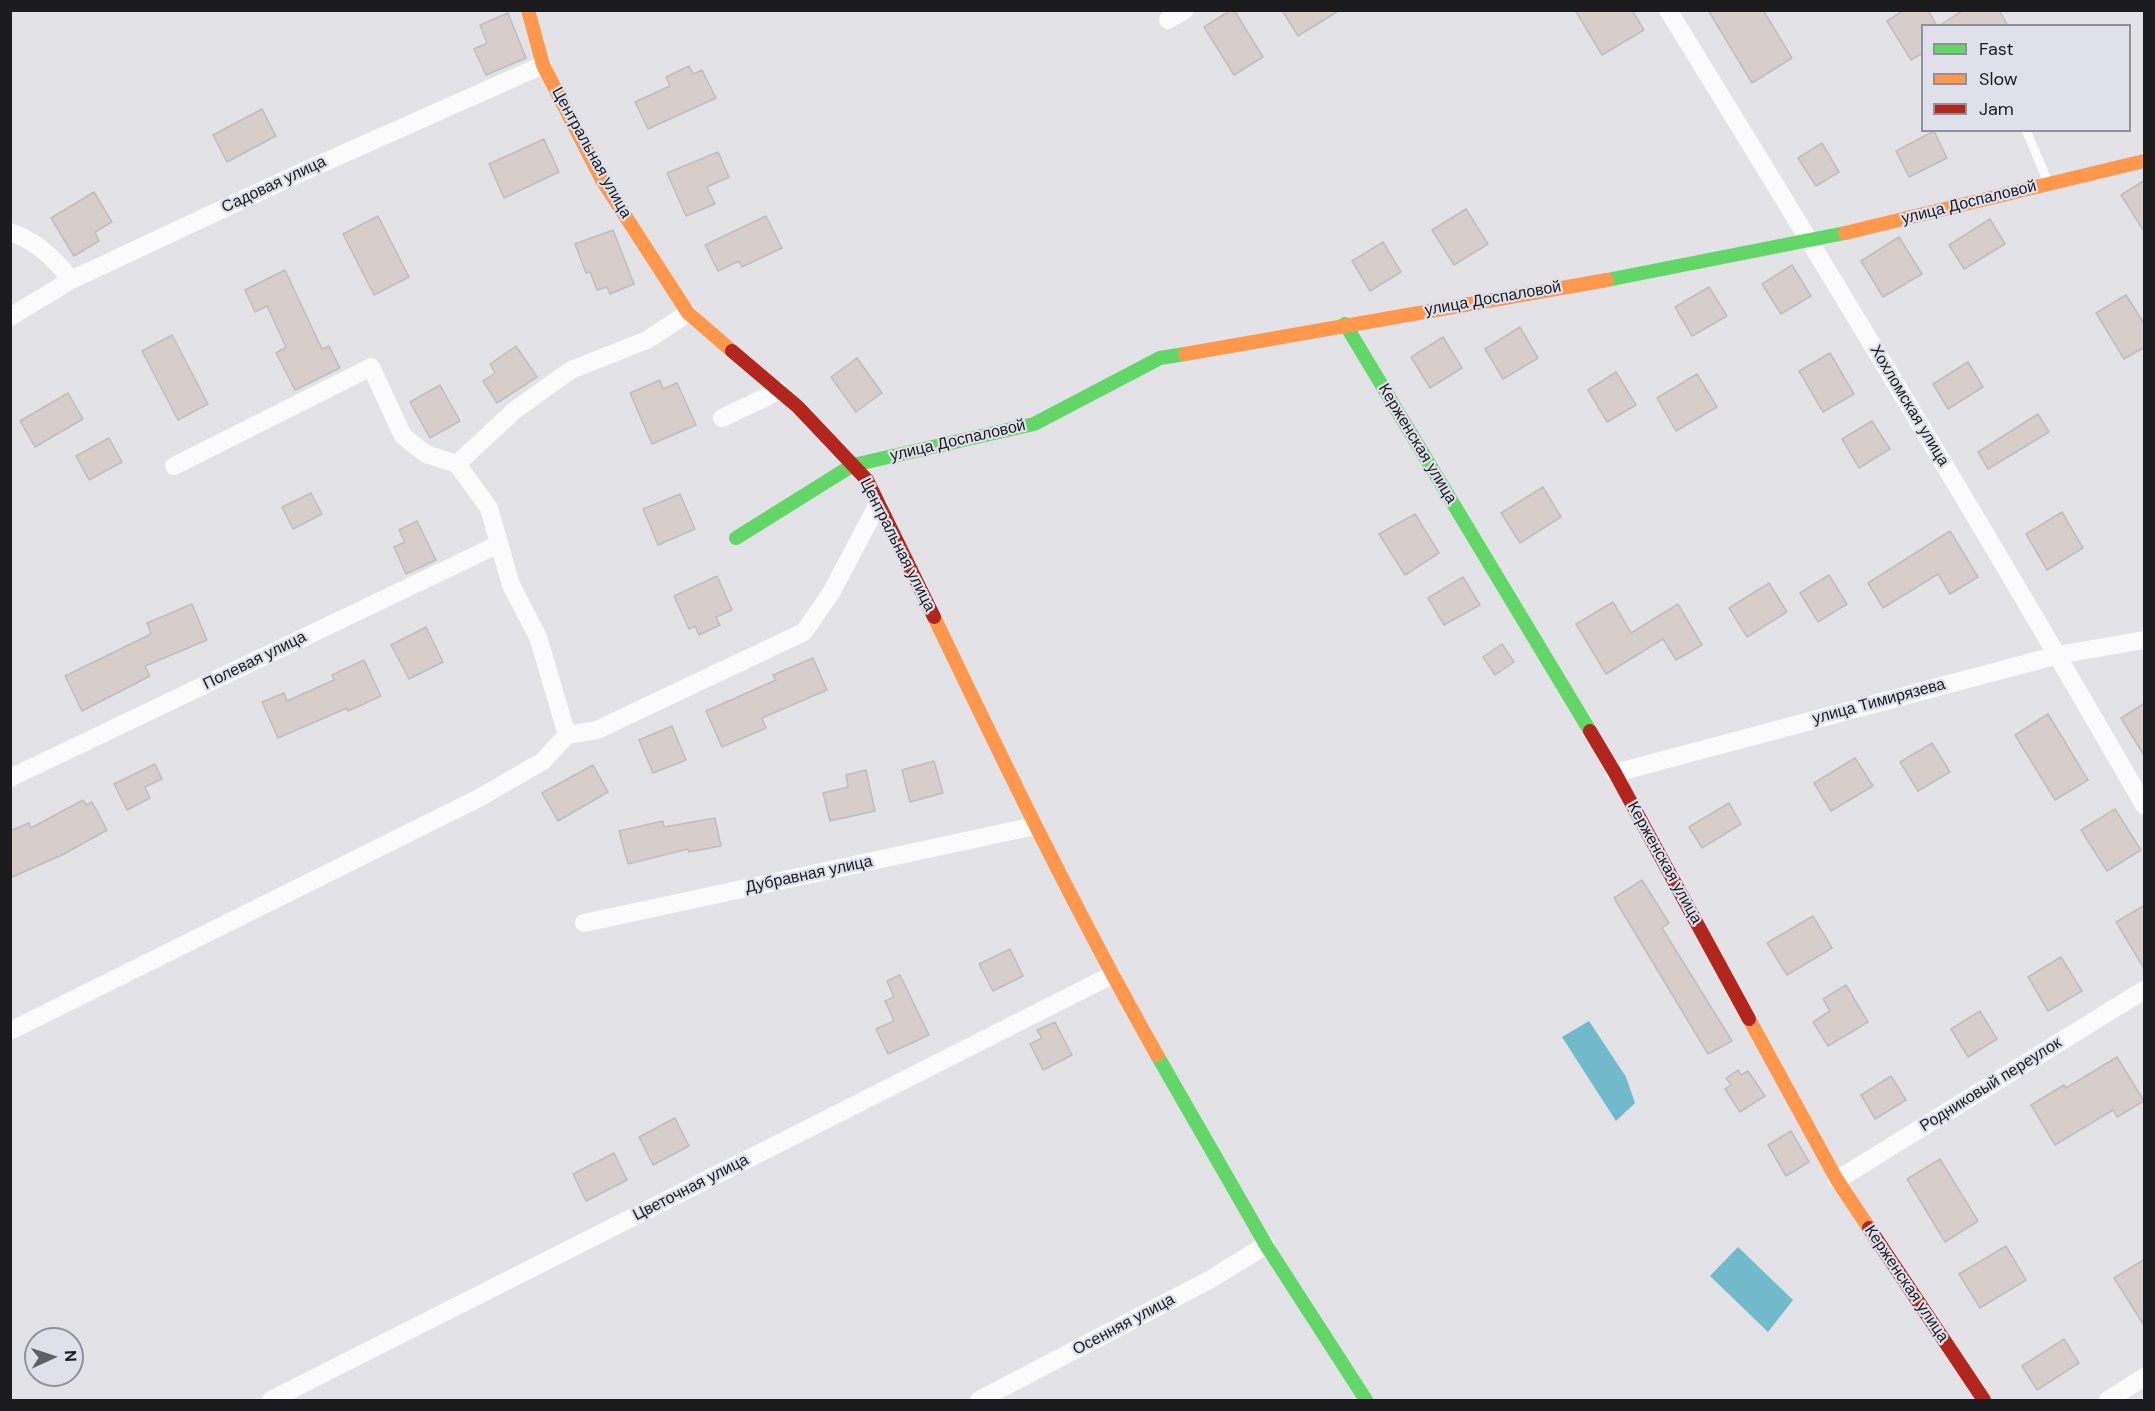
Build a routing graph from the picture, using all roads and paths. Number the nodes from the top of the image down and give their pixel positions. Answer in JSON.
{"nodes":[{"id":1,"x":528,"y":10,"type":"edge"},
{"id":2,"x":1185,"y":10,"type":"edge"},
{"id":3,"x":1668,"y":10,"type":"edge"},
{"id":4,"x":1168,"y":20,"type":"dead end"},
{"id":5,"x":543,"y":65,"type":"junction"},
{"id":6,"x":2027,"y":132,"type":"edge"},
{"id":7,"x":2145,"y":161,"type":"edge"},
{"id":8,"x":2049,"y":184,"type":"junction"},
{"id":9,"x":10,"y":232,"type":"edge"},
{"id":10,"x":1811,"y":241,"type":"junction"},
{"id":11,"x":71,"y":280,"type":"junction"},
{"id":12,"x":688,"y":314,"type":"junction"},
{"id":13,"x":10,"y":317,"type":"edge"},
{"id":14,"x":1345,"y":324,"type":"junction"},
{"id":15,"x":779,"y":391,"type":"junction"},
{"id":16,"x":722,"y":418,"type":"dead end"},
{"id":17,"x":457,"y":464,"type":"junction"},
{"id":18,"x":853,"y":465,"type":"junction"},
{"id":19,"x":174,"y":466,"type":"dead end"},
{"id":20,"x":878,"y":504,"type":"junction"},
{"id":21,"x":736,"y":538,"type":"dead end"},
{"id":22,"x":499,"y":544,"type":"junction"},
{"id":23,"x":2145,"y":640,"type":"edge"},
{"id":24,"x":2058,"y":655,"type":"junction"},
{"id":25,"x":567,"y":735,"type":"junction"},
{"id":26,"x":1615,"y":772,"type":"junction"},
{"id":27,"x":10,"y":778,"type":"edge"},
{"id":28,"x":2145,"y":805,"type":"edge"},
{"id":29,"x":1035,"y":826,"type":"junction"},
{"id":30,"x":584,"y":923,"type":"dead end"},
{"id":31,"x":1112,"y":975,"type":"junction"},
{"id":32,"x":2145,"y":990,"type":"edge"},
{"id":33,"x":10,"y":1031,"type":"edge"},
{"id":34,"x":1837,"y":1180,"type":"junction"},
{"id":35,"x":1266,"y":1245,"type":"junction"},
{"id":36,"x":2145,"y":1377,"type":"edge"},
{"id":37,"x":270,"y":1401,"type":"edge"},
{"id":38,"x":979,"y":1401,"type":"edge"},
{"id":39,"x":1366,"y":1401,"type":"edge"},
{"id":40,"x":1984,"y":1401,"type":"edge"},
{"id":41,"x":2108,"y":1401,"type":"edge"}],
"edges":[{"from":1,"to":5,"type":"street","name":"Центральная улица"},
{"from":2,"to":4,"type":"street"},
{"from":3,"to":10,"type":"street","name":"Хохломская улица"},
{"from":5,"to":11,"type":"street","name":"Садовая улица"},
{"from":5,"to":12,"type":"street","name":"Центральная улица"},
{"from":6,"to":8,"type":"lane"},
{"from":7,"to":8,"type":"street","name":"улица Доспаловой"},
{"from":8,"to":10,"type":"street","name":"улица Доспаловой"},
{"from":9,"to":11,"type":"street"},
{"from":10,"to":14,"type":"street","name":"улица Доспаловой"},
{"from":10,"to":24,"type":"street","name":"Хохломская улица"},
{"from":11,"to":13,"type":"street","name":"Садовая улица"},
{"from":12,"to":15,"type":"street","name":"Центральная улица"},
{"from":12,"to":17,"type":"street"},
{"from":14,"to":18,"type":"street","name":"улица Доспаловой"},
{"from":14,"to":26,"type":"street","name":"Керженская улица"},
{"from":15,"to":16,"type":"street"},
{"from":15,"to":18,"type":"street","name":"Центральная улица"},
{"from":17,"to":19,"type":"street"},
{"from":17,"to":22,"type":"street"},
{"from":18,"to":20,"type":"street","name":"Центральная улица"},
{"from":18,"to":21,"type":"street","name":"улица Доспаловой"},
{"from":20,"to":25,"type":"street"},
{"from":20,"to":29,"type":"street","name":"Центральная улица"},
{"from":22,"to":25,"type":"street"},
{"from":22,"to":27,"type":"street","name":"Полевая улица"},
{"from":23,"to":24,"type":"street","name":"улица Тимирязева"},
{"from":24,"to":26,"type":"street","name":"улица Тимирязева"},
{"from":24,"to":28,"type":"street","name":"Хохломская улица"},
{"from":25,"to":33,"type":"street"},
{"from":26,"to":34,"type":"street","name":"Керженская улица"},
{"from":29,"to":30,"type":"street","name":"Дубравная улица"},
{"from":29,"to":31,"type":"street","name":"Центральная улица"},
{"from":31,"to":35,"type":"street","name":"Центральная улица"},
{"from":31,"to":37,"type":"street","name":"Цветочная улица"},
{"from":32,"to":34,"type":"street","name":"Родниковый переулок"},
{"from":34,"to":40,"type":"street","name":"Керженская улица"},
{"from":35,"to":38,"type":"street","name":"Осенняя улица"},
{"from":35,"to":39,"type":"street","name":"Центральная улица"},
{"from":36,"to":41,"type":"street"}]}
